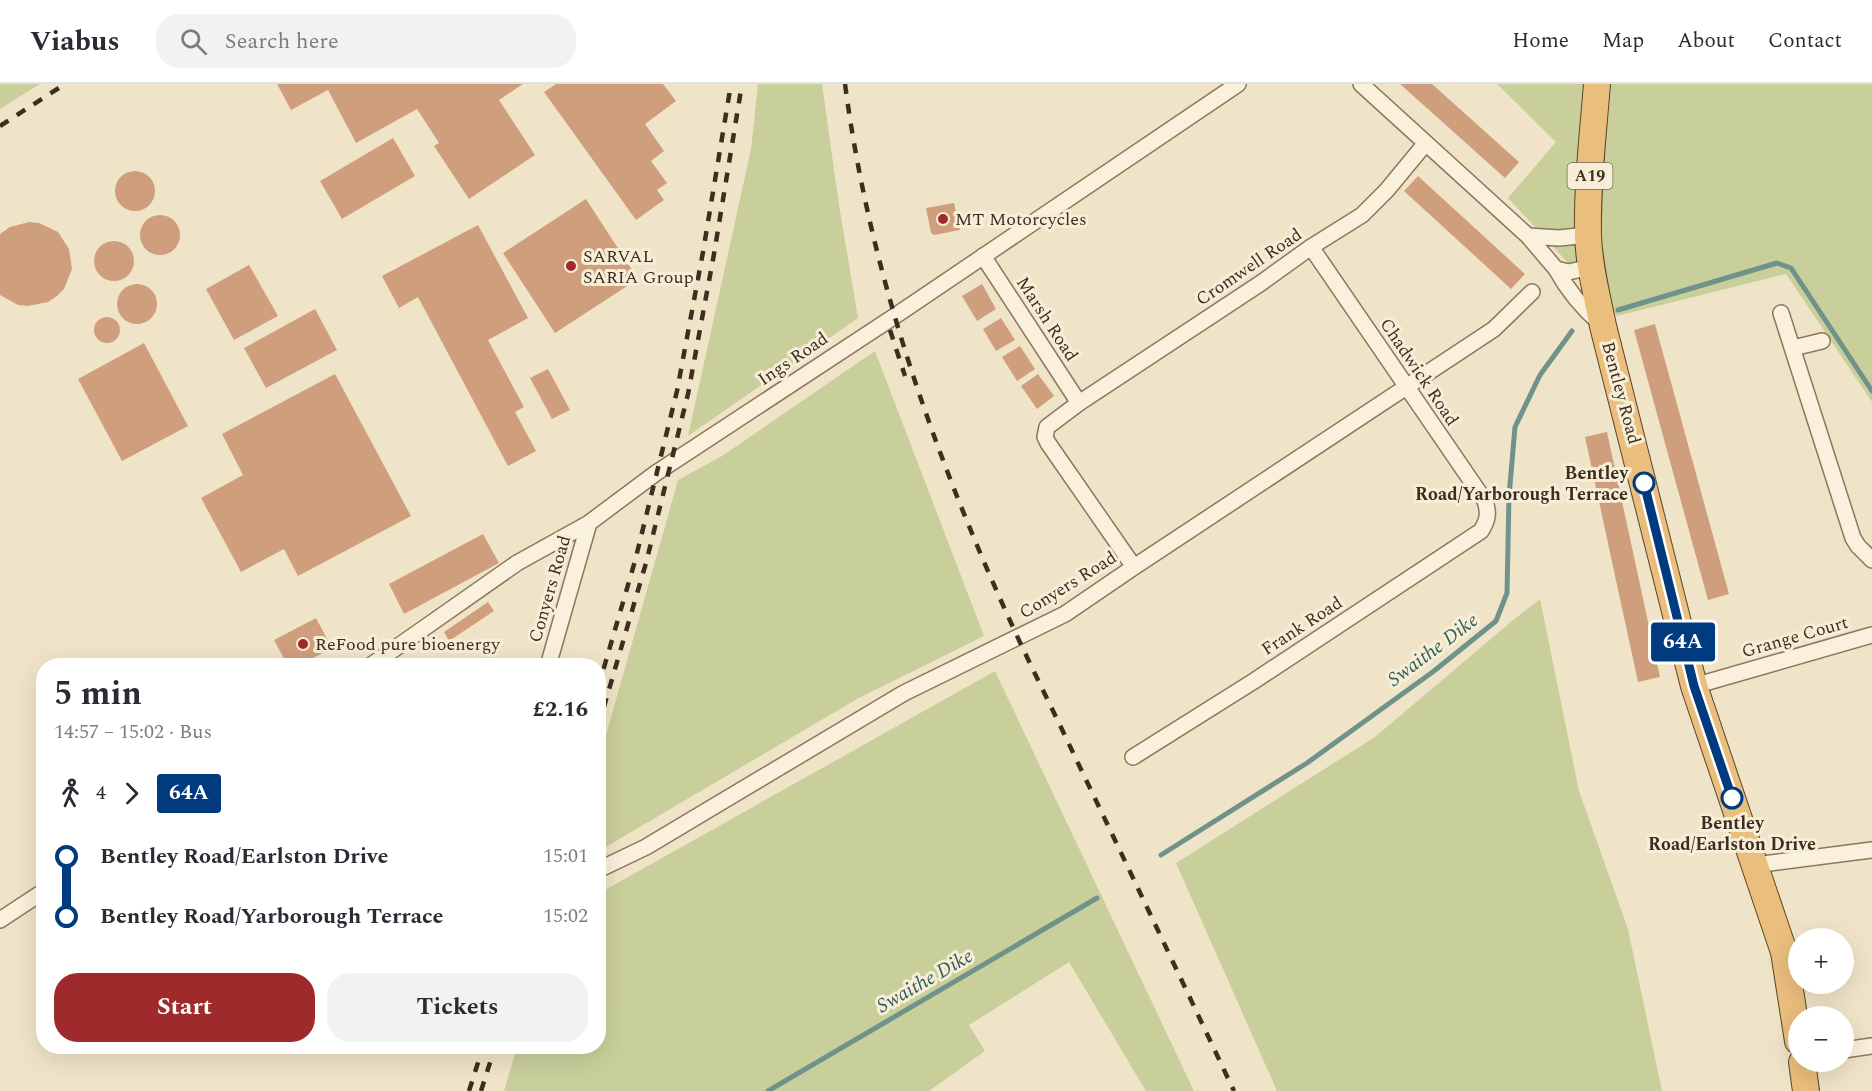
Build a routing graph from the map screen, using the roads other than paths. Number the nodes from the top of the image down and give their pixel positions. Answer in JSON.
{"nodes":[{"id":1,"x":1238,"y":84,"type":"edge"},
{"id":2,"x":1361,"y":84,"type":"edge"},
{"id":3,"x":1597,"y":84,"type":"edge"},
{"id":4,"x":1425,"y":144,"type":"junction"},
{"id":5,"x":1588,"y":235,"type":"junction"},
{"id":6,"x":1528,"y":237,"type":"junction"},
{"id":7,"x":1311,"y":247,"type":"junction"},
{"id":8,"x":983,"y":256,"type":"junction"},
{"id":9,"x":1592,"y":267,"type":"junction"},
{"id":10,"x":1556,"y":269,"type":"junction"},
{"id":11,"x":1532,"y":292,"type":"dead end"},
{"id":12,"x":1781,"y":314,"type":"dead end"},
{"id":13,"x":1603,"y":326,"type":"junction"},
{"id":14,"x":1822,"y":341,"type":"dead end"},
{"id":15,"x":1792,"y":348,"type":"junction"},
{"id":16,"x":1406,"y":388,"type":"junction"},
{"id":17,"x":1079,"y":404,"type":"junction"},
{"id":18,"x":1487,"y":521,"type":"joint"},
{"id":19,"x":589,"y":523,"type":"junction"},
{"id":20,"x":1872,"y":560,"type":"edge"},
{"id":21,"x":1134,"y":567,"type":"junction"},
{"id":22,"x":1872,"y":634,"type":"edge"},
{"id":23,"x":381,"y":658,"type":"edge"},
{"id":24,"x":550,"y":658,"type":"edge"},
{"id":25,"x":1694,"y":686,"type":"junction"},
{"id":26,"x":1133,"y":757,"type":"dead end"},
{"id":27,"x":1872,"y":850,"type":"edge"},
{"id":28,"x":1755,"y":865,"type":"junction"},
{"id":29,"x":606,"y":866,"type":"edge"},
{"id":30,"x":36,"y":896,"type":"edge"},
{"id":31,"x":0,"y":920,"type":"edge"},
{"id":32,"x":1792,"y":1006,"type":"edge"},
{"id":33,"x":1872,"y":1046,"type":"edge"},
{"id":34,"x":1854,"y":1049,"type":"edge"},
{"id":35,"x":1803,"y":1072,"type":"edge"},
{"id":36,"x":1806,"y":1091,"type":"edge"}],
"edges":[{"from":1,"to":8,"type":"street","name":"Ings Road"},
{"from":2,"to":4,"type":"street"},
{"from":3,"to":5,"type":"highway","name":"Bentley Road","number":"A19"},
{"from":4,"to":6,"type":"street"},
{"from":4,"to":7,"type":"street","name":"Cromwell Road"},
{"from":5,"to":6,"type":"street"},
{"from":5,"to":9,"type":"highway","name":"Bentley Road","number":"A19"},
{"from":6,"to":10,"type":"street"},
{"from":7,"to":16,"type":"street","name":"Chadwick Road"},
{"from":7,"to":17,"type":"street","name":"Cromwell Road"},
{"from":8,"to":17,"type":"street","name":"Marsh Road"},
{"from":8,"to":19,"type":"street","name":"Ings Road"},
{"from":9,"to":10,"type":"street"},
{"from":9,"to":13,"type":"highway","name":"Bentley Road","number":"A19"},
{"from":10,"to":13,"type":"street"},
{"from":11,"to":16,"type":"street","name":"Conyers Road"},
{"from":12,"to":15,"type":"street"},
{"from":13,"to":25,"type":"highway","name":"Bentley Road","number":"A19"},
{"from":14,"to":15,"type":"street"},
{"from":15,"to":20,"type":"street"},
{"from":16,"to":18,"type":"street","name":"Chadwick Road"},
{"from":16,"to":21,"type":"street","name":"Conyers Road"},
{"from":17,"to":21,"type":"street","name":"Cromwell Road"},
{"from":18,"to":26,"type":"street","name":"Frank Road"},
{"from":19,"to":23,"type":"street","name":"Ings Road"},
{"from":19,"to":24,"type":"street","name":"Conyers Road"},
{"from":21,"to":29,"type":"street","name":"Conyers Road"},
{"from":22,"to":25,"type":"street","name":"Grange Court"},
{"from":25,"to":28,"type":"highway","name":"Bentley Road","number":"A19"},
{"from":27,"to":28,"type":"street"},
{"from":28,"to":32,"type":"highway","name":"Bentley Road","number":"A19"},
{"from":30,"to":31,"type":"street"},
{"from":33,"to":34,"type":"street"},
{"from":35,"to":36,"type":"highway"}]}
